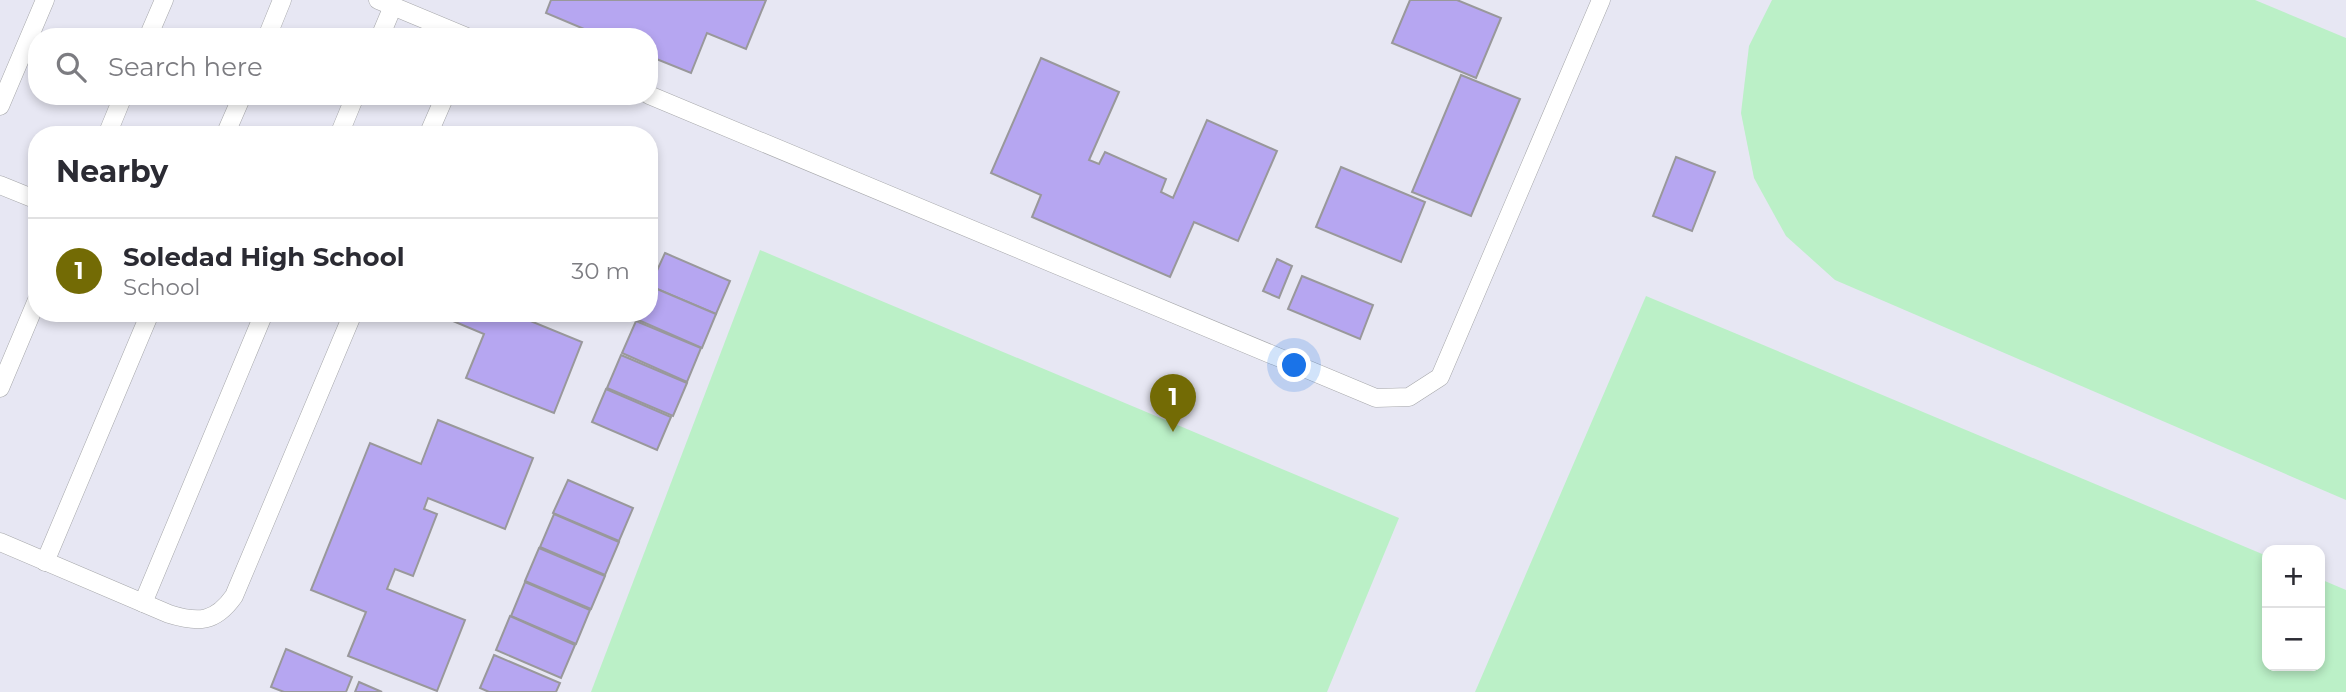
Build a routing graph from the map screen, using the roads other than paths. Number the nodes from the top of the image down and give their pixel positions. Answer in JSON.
{"nodes":[{"id":1,"x":45,"y":0,"type":"edge"},
{"id":2,"x":163,"y":0,"type":"edge"},
{"id":3,"x":282,"y":0,"type":"edge"},
{"id":4,"x":1601,"y":0,"type":"edge"},
{"id":5,"x":385,"y":3,"type":"edge"},
{"id":6,"x":33,"y":28,"type":"edge"},
{"id":7,"x":152,"y":28,"type":"edge"},
{"id":8,"x":271,"y":28,"type":"edge"},
{"id":9,"x":381,"y":28,"type":"edge"},
{"id":10,"x":445,"y":28,"type":"edge"},
{"id":11,"x":28,"y":40,"type":"edge"},
{"id":12,"x":658,"y":98,"type":"edge"},
{"id":13,"x":119,"y":105,"type":"edge"},
{"id":14,"x":238,"y":105,"type":"edge"},
{"id":15,"x":351,"y":105,"type":"edge"},
{"id":16,"x":440,"y":105,"type":"edge"},
{"id":17,"x":0,"y":106,"type":"edge"},
{"id":18,"x":111,"y":126,"type":"edge"},
{"id":19,"x":229,"y":126,"type":"edge"},
{"id":20,"x":343,"y":126,"type":"edge"},
{"id":21,"x":432,"y":126,"type":"edge"},
{"id":22,"x":0,"y":185,"type":"edge"},
{"id":23,"x":28,"y":196,"type":"edge"},
{"id":24,"x":28,"y":321,"type":"edge"},
{"id":25,"x":146,"y":322,"type":"edge"},
{"id":26,"x":260,"y":322,"type":"edge"},
{"id":27,"x":349,"y":322,"type":"edge"},
{"id":28,"x":0,"y":388,"type":"edge"},
{"id":29,"x":0,"y":542,"type":"edge"},
{"id":30,"x":45,"y":562,"type":"junction"},
{"id":31,"x":143,"y":603,"type":"junction"}],
"edges":[{"from":1,"to":6,"type":"lane"},
{"from":2,"to":7,"type":"lane"},
{"from":3,"to":8,"type":"lane"},
{"from":4,"to":12,"type":"lane"},
{"from":5,"to":9,"type":"lane"},
{"from":5,"to":10,"type":"lane"},
{"from":11,"to":17,"type":"lane"},
{"from":13,"to":18,"type":"lane"},
{"from":14,"to":19,"type":"lane"},
{"from":15,"to":20,"type":"lane"},
{"from":16,"to":21,"type":"lane"},
{"from":22,"to":23,"type":"lane"},
{"from":24,"to":28,"type":"lane"},
{"from":25,"to":30,"type":"lane"},
{"from":26,"to":31,"type":"lane"},
{"from":27,"to":31,"type":"lane"},
{"from":29,"to":30,"type":"lane"},
{"from":30,"to":31,"type":"lane"}]}
